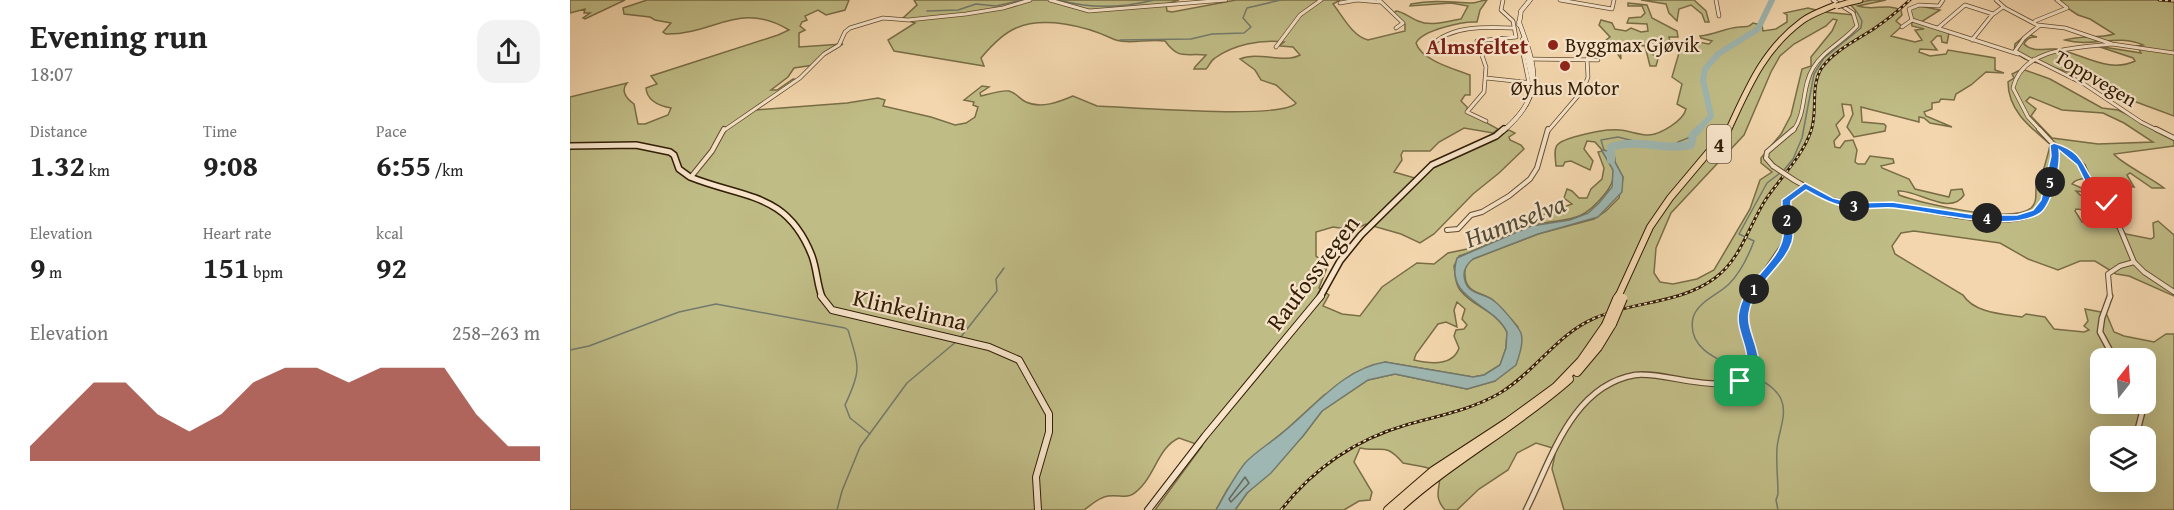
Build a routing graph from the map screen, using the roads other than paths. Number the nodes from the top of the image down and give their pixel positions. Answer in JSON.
{"nodes":[{"id":1,"x":1030,"y":0,"type":"edge"},
{"id":2,"x":1050,"y":0,"type":"edge"},
{"id":3,"x":1226,"y":0,"type":"edge"},
{"id":4,"x":1321,"y":0,"type":"edge"},
{"id":5,"x":1503,"y":0,"type":"edge"},
{"id":6,"x":1560,"y":0,"type":"edge"},
{"id":7,"x":1614,"y":0,"type":"edge"},
{"id":8,"x":1716,"y":0,"type":"edge"},
{"id":9,"x":1854,"y":0,"type":"edge"},
{"id":10,"x":1860,"y":0,"type":"edge"},
{"id":11,"x":1943,"y":0,"type":"edge"},
{"id":12,"x":1996,"y":0,"type":"edge"},
{"id":13,"x":2057,"y":0,"type":"edge"},
{"id":14,"x":1380,"y":1,"type":"edge"},
{"id":15,"x":1531,"y":1,"type":"edge"},
{"id":16,"x":1340,"y":3,"type":"dead end"},
{"id":17,"x":1846,"y":3,"type":"junction"},
{"id":18,"x":1835,"y":4,"type":"edge"},
{"id":19,"x":2003,"y":7,"type":"junction"},
{"id":20,"x":1993,"y":14,"type":"junction"},
{"id":21,"x":1719,"y":15,"type":"dead end"},
{"id":22,"x":1912,"y":20,"type":"junction"},
{"id":23,"x":2033,"y":21,"type":"junction"},
{"id":24,"x":2038,"y":25,"type":"junction"},
{"id":25,"x":1902,"y":27,"type":"dead end"},
{"id":26,"x":1396,"y":28,"type":"dead end"},
{"id":27,"x":1514,"y":28,"type":"junction"},
{"id":28,"x":1938,"y":28,"type":"junction"},
{"id":29,"x":1972,"y":40,"type":"junction"},
{"id":30,"x":2112,"y":44,"type":"junction"},
{"id":31,"x":1276,"y":47,"type":"dead end"},
{"id":32,"x":1522,"y":49,"type":"dead end"},
{"id":33,"x":1436,"y":50,"type":"dead end"},
{"id":34,"x":2174,"y":53,"type":"edge"},
{"id":35,"x":2018,"y":54,"type":"junction"},
{"id":36,"x":1530,"y":58,"type":"junction"},
{"id":37,"x":1587,"y":59,"type":"junction"},
{"id":38,"x":1598,"y":60,"type":"dead end"},
{"id":39,"x":2034,"y":60,"type":"junction"},
{"id":40,"x":1486,"y":78,"type":"junction"},
{"id":41,"x":1531,"y":83,"type":"junction"},
{"id":42,"x":1486,"y":121,"type":"dead end"},
{"id":43,"x":2174,"y":138,"type":"edge"},
{"id":44,"x":2054,"y":145,"type":"junction"},
{"id":45,"x":570,"y":146,"type":"edge"},
{"id":46,"x":690,"y":177,"type":"junction"},
{"id":47,"x":1805,"y":186,"type":"junction"},
{"id":48,"x":1447,"y":230,"type":"dead end"},
{"id":49,"x":2134,"y":262,"type":"junction"},
{"id":50,"x":2174,"y":292,"type":"edge"},
{"id":51,"x":1609,"y":324,"type":"junction"},
{"id":52,"x":2109,"y":348,"type":"edge"},
{"id":53,"x":1038,"y":510,"type":"edge"},
{"id":54,"x":1148,"y":510,"type":"edge"},
{"id":55,"x":1388,"y":510,"type":"edge"},
{"id":56,"x":1397,"y":510,"type":"edge"},
{"id":57,"x":1526,"y":510,"type":"edge"}],
"edges":[{"from":1,"to":46,"type":"street"},
{"from":2,"to":3,"type":"street"},
{"from":4,"to":31,"type":"street"},
{"from":5,"to":27,"type":"street"},
{"from":6,"to":7,"type":"street"},
{"from":8,"to":21,"type":"street"},
{"from":9,"to":17,"type":"highway","number":"4"},
{"from":10,"to":17,"type":"highway","number":"4"},
{"from":11,"to":22,"type":"street"},
{"from":12,"to":19,"type":"street"},
{"from":13,"to":23,"type":"street"},
{"from":14,"to":16,"type":"street"},
{"from":14,"to":26,"type":"street"},
{"from":15,"to":36,"type":"main road","name":"Raufossvegen"},
{"from":17,"to":18,"type":"highway","number":"4","bridge":true},
{"from":18,"to":47,"type":"street","bridge":true},
{"from":18,"to":51,"type":"highway","number":"4","bridge":true},
{"from":19,"to":20,"type":"street"},
{"from":19,"to":23,"type":"street"},
{"from":20,"to":28,"type":"street"},
{"from":20,"to":29,"type":"street"},
{"from":22,"to":25,"type":"street"},
{"from":22,"to":28,"type":"street","name":"Toppvegen"},
{"from":23,"to":24,"type":"street"},
{"from":24,"to":30,"type":"street"},
{"from":24,"to":35,"type":"street"},
{"from":27,"to":33,"type":"street"},
{"from":27,"to":40,"type":"street"},
{"from":28,"to":29,"type":"street","name":"Toppvegen"},
{"from":29,"to":35,"type":"street","name":"Toppvegen"},
{"from":30,"to":34,"type":"street"},
{"from":30,"to":39,"type":"street"},
{"from":32,"to":41,"type":"street"},
{"from":35,"to":39,"type":"street","name":"Toppvegen"},
{"from":36,"to":37,"type":"street"},
{"from":36,"to":41,"type":"main road","name":"Raufossvegen"},
{"from":37,"to":38,"type":"street"},
{"from":37,"to":48,"type":"street"},
{"from":39,"to":43,"type":"street","name":"Toppvegen"},
{"from":39,"to":44,"type":"street"},
{"from":40,"to":41,"type":"street"},
{"from":40,"to":42,"type":"street"},
{"from":41,"to":54,"type":"main road","name":"Raufossvegen"},
{"from":44,"to":47,"type":"street"},
{"from":44,"to":49,"type":"street"},
{"from":45,"to":46,"type":"main road"},
{"from":46,"to":53,"type":"main road","name":"Klinkelinna"},
{"from":47,"to":57,"type":"street"},
{"from":49,"to":50,"type":"street"},
{"from":49,"to":52,"type":"street"},
{"from":51,"to":55,"type":"highway","number":"4"},
{"from":51,"to":56,"type":"highway","number":"4"}]}
